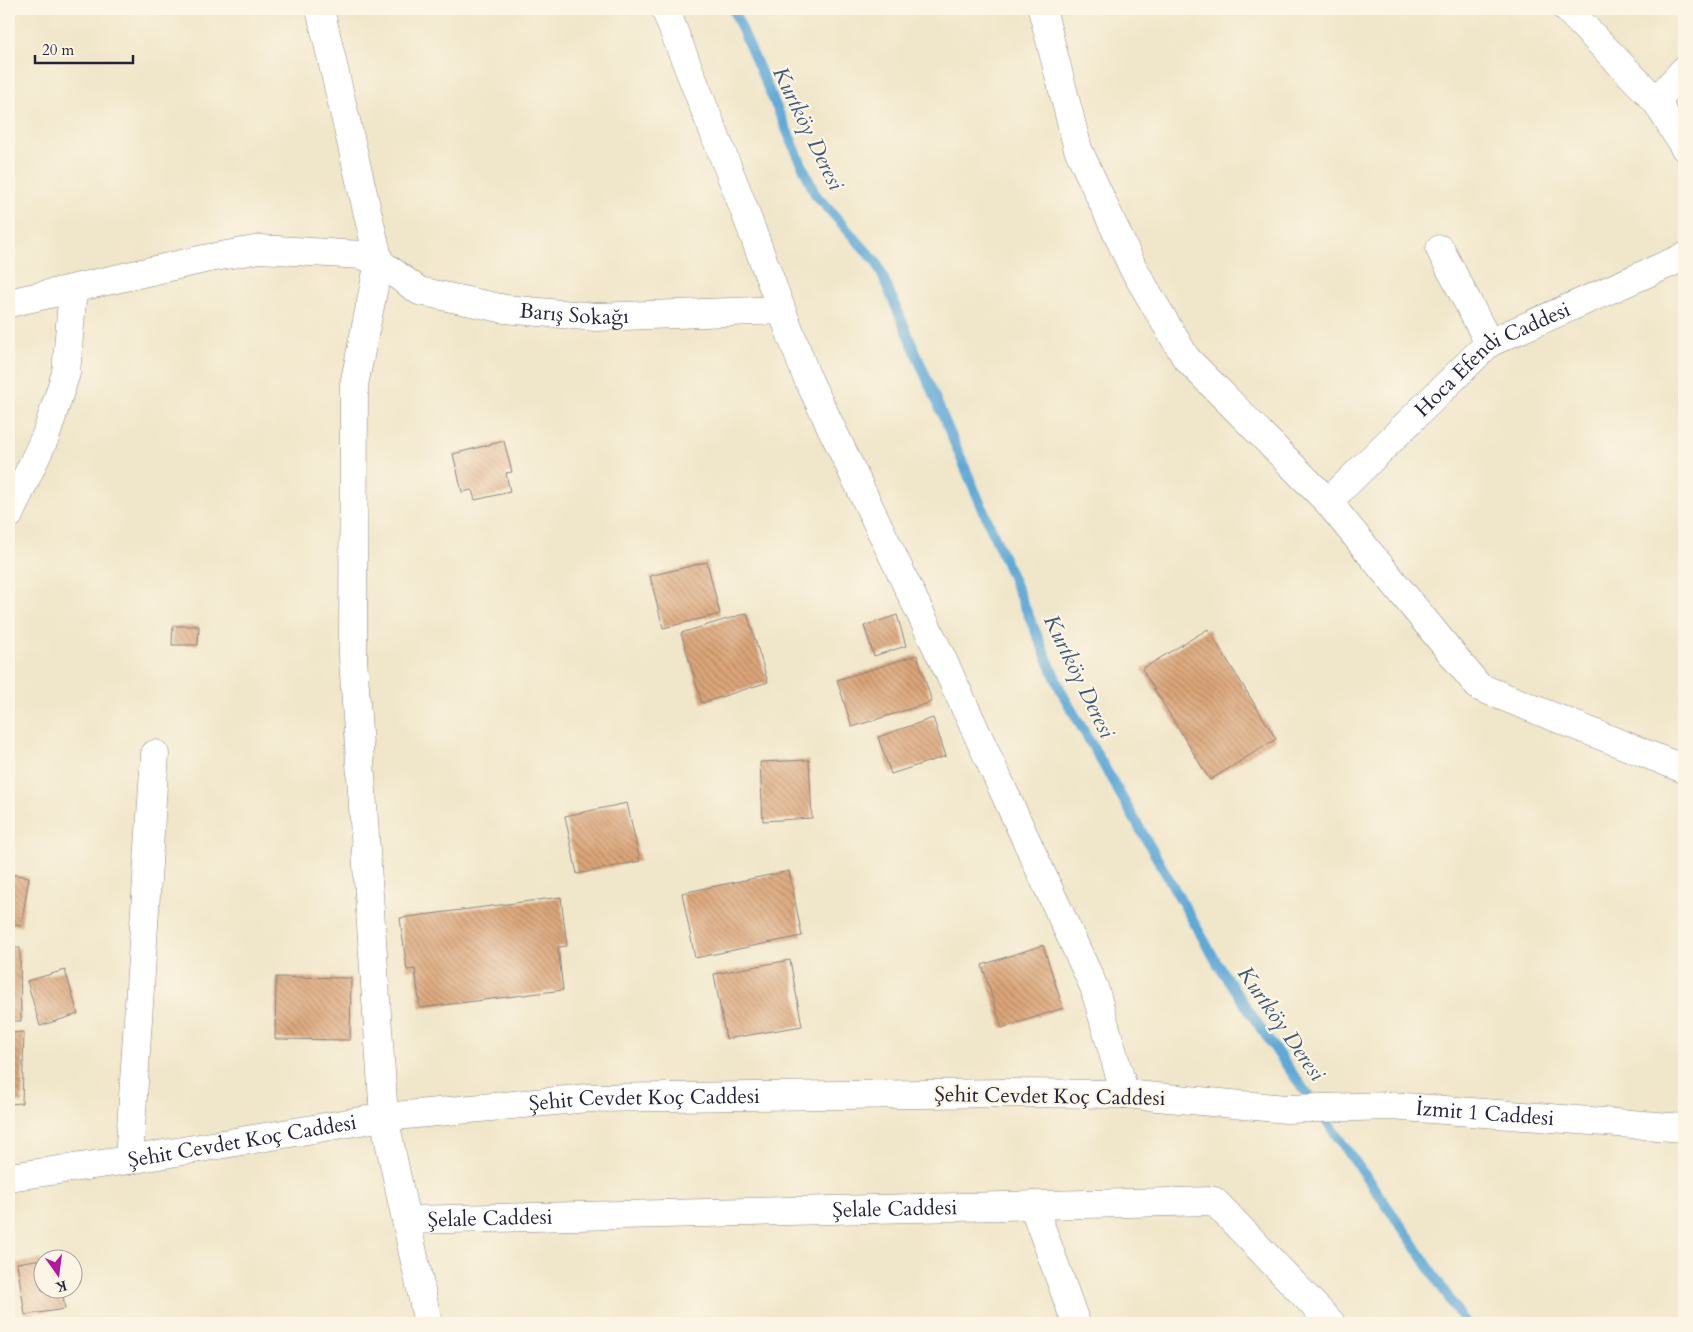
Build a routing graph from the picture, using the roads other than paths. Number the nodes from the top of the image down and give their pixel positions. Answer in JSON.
{"nodes":[{"id":1,"x":320,"y":9,"type":"edge"},
{"id":2,"x":665,"y":9,"type":"edge"},
{"id":3,"x":1042,"y":9,"type":"edge"},
{"id":4,"x":1567,"y":9,"type":"edge"},
{"id":5,"x":1684,"y":70,"type":"edge"},
{"id":6,"x":1656,"y":101,"type":"junction"},
{"id":7,"x":1684,"y":146,"type":"edge"},
{"id":8,"x":1440,"y":249,"type":"dead end"},
{"id":9,"x":1684,"y":257,"type":"edge"},
{"id":10,"x":378,"y":262,"type":"junction"},
{"id":11,"x":72,"y":289,"type":"junction"},
{"id":12,"x":9,"y":303,"type":"edge"},
{"id":13,"x":781,"y":310,"type":"junction"},
{"id":14,"x":1489,"y":343,"type":"junction"},
{"id":15,"x":1328,"y":502,"type":"junction"},
{"id":16,"x":9,"y":515,"type":"edge"},
{"id":17,"x":155,"y":754,"type":"dead end"},
{"id":18,"x":1684,"y":769,"type":"edge"},
{"id":19,"x":1125,"y":1094,"type":"junction"},
{"id":20,"x":1286,"y":1109,"type":"joint"},
{"id":21,"x":384,"y":1117,"type":"junction"},
{"id":22,"x":1684,"y":1128,"type":"edge"},
{"id":23,"x":129,"y":1160,"type":"junction"},
{"id":24,"x":9,"y":1177,"type":"edge"},
{"id":25,"x":1033,"y":1205,"type":"junction"},
{"id":26,"x":406,"y":1220,"type":"junction"},
{"id":27,"x":428,"y":1323,"type":"edge"},
{"id":28,"x":1076,"y":1323,"type":"edge"},
{"id":29,"x":1330,"y":1323,"type":"edge"}],
"edges":[{"from":1,"to":10,"type":"street"},
{"from":2,"to":13,"type":"street"},
{"from":3,"to":15,"type":"street"},
{"from":4,"to":6,"type":"street"},
{"from":5,"to":6,"type":"street"},
{"from":6,"to":7,"type":"street"},
{"from":8,"to":14,"type":"street"},
{"from":9,"to":14,"type":"street","name":"Hoca Efendi Caddesi"},
{"from":10,"to":11,"type":"street","name":"Barış Sokağı"},
{"from":10,"to":13,"type":"street","name":"Barış Sokağı"},
{"from":10,"to":21,"type":"street"},
{"from":11,"to":12,"type":"street","name":"Barış Sokağı"},
{"from":11,"to":16,"type":"street"},
{"from":13,"to":19,"type":"street"},
{"from":14,"to":15,"type":"street","name":"Hoca Efendi Caddesi"},
{"from":15,"to":18,"type":"street"},
{"from":17,"to":23,"type":"street"},
{"from":19,"to":20,"type":"street","name":"Şehit Cevdet Koç Caddesi"},
{"from":19,"to":21,"type":"street","name":"Şehit Cevdet Koç Caddesi"},
{"from":20,"to":22,"type":"street","name":"İzmit 1 Caddesi"},
{"from":21,"to":23,"type":"street","name":"Şehit Cevdet Koç Caddesi"},
{"from":21,"to":26,"type":"street"},
{"from":23,"to":24,"type":"street","name":"Şehit Cevdet Koç Caddesi"},
{"from":25,"to":26,"type":"street","name":"Şelale Caddesi"},
{"from":25,"to":28,"type":"street"},
{"from":25,"to":29,"type":"street","name":"Şelale Caddesi"},
{"from":26,"to":27,"type":"street"}]}
